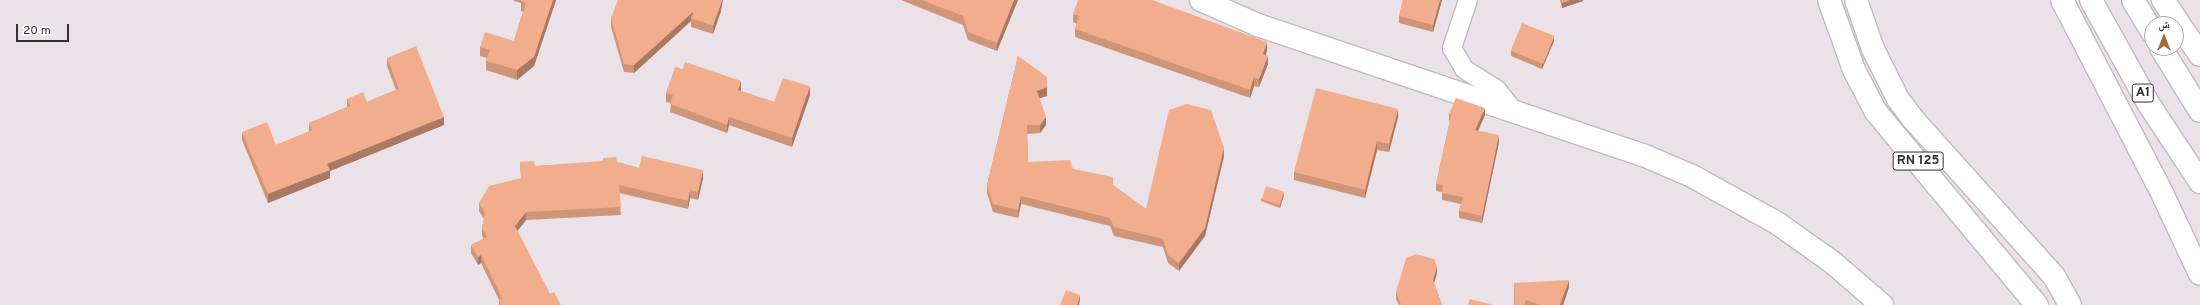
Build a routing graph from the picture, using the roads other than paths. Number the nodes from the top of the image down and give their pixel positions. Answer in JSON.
{"nodes":[{"id":1,"x":1201,"y":0,"type":"edge"},
{"id":2,"x":1468,"y":0,"type":"edge"},
{"id":3,"x":1829,"y":0,"type":"edge"},
{"id":4,"x":1856,"y":0,"type":"edge"},
{"id":5,"x":2062,"y":0,"type":"edge"},
{"id":6,"x":2090,"y":0,"type":"edge"},
{"id":7,"x":2133,"y":0,"type":"edge"},
{"id":8,"x":2163,"y":0,"type":"edge"},
{"id":9,"x":2144,"y":19,"type":"edge"},
{"id":10,"x":2200,"y":55,"type":"edge"},
{"id":11,"x":2166,"y":56,"type":"edge"},
{"id":12,"x":1514,"y":111,"type":"junction"},
{"id":13,"x":2200,"y":111,"type":"edge"},
{"id":14,"x":2200,"y":182,"type":"edge"},
{"id":15,"x":2200,"y":274,"type":"edge"},
{"id":16,"x":1882,"y":305,"type":"edge"},
{"id":17,"x":2036,"y":305,"type":"edge"},
{"id":18,"x":2070,"y":305,"type":"edge"}],
"edges":[{"from":1,"to":12,"type":"main road"},
{"from":2,"to":12,"type":"street"},
{"from":3,"to":17,"type":"main road","number":"RN 125"},
{"from":4,"to":18,"type":"main road"},
{"from":5,"to":15,"type":"main road"},
{"from":6,"to":14,"type":"main road","number":"A1"},
{"from":7,"to":9,"type":"main road"},
{"from":8,"to":10,"type":"main road"},
{"from":11,"to":13,"type":"main road"},
{"from":12,"to":16,"type":"main road"}]}
